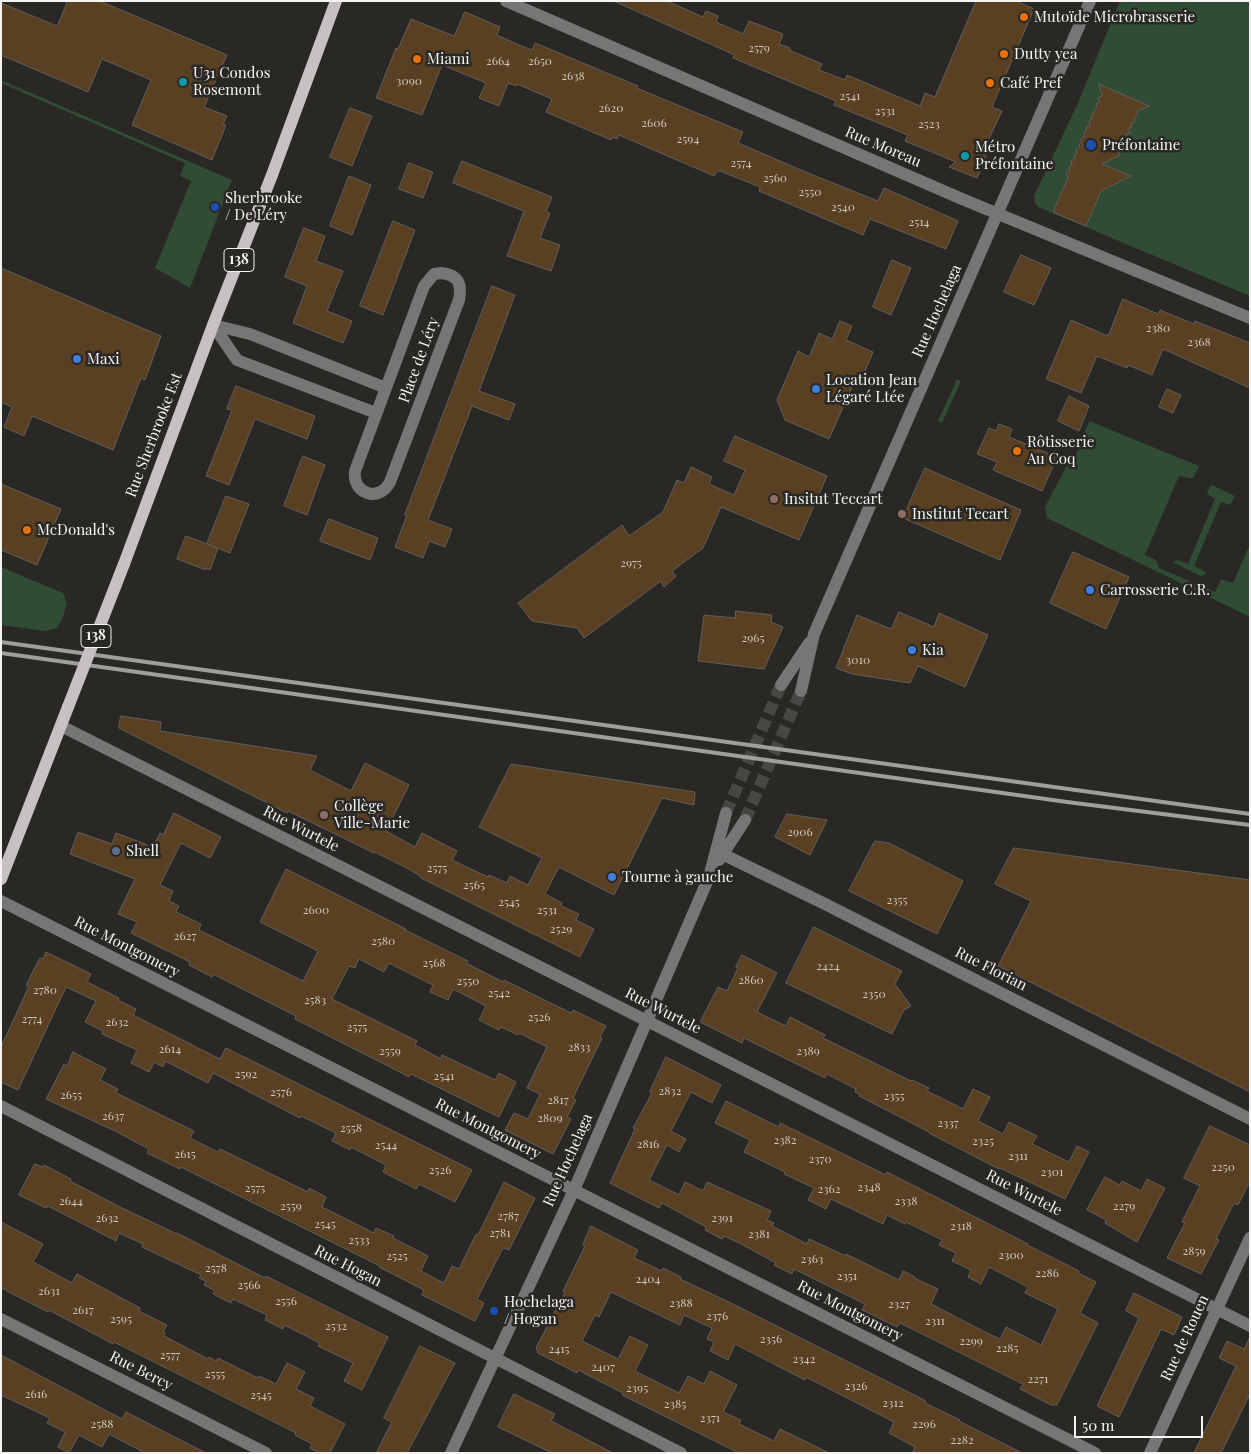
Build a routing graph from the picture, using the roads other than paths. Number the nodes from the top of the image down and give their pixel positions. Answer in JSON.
{"nodes":[{"id":1,"x":336,"y":1,"type":"edge"},
{"id":2,"x":506,"y":1,"type":"edge"},
{"id":3,"x":1085,"y":3,"type":"edge"},
{"id":4,"x":998,"y":213,"type":"junction"},
{"id":5,"x":1250,"y":318,"type":"edge"},
{"id":6,"x":213,"y":325,"type":"junction"},
{"id":7,"x":386,"y":388,"type":"junction"},
{"id":8,"x":376,"y":413,"type":"junction"},
{"id":9,"x":814,"y":634,"type":"junction"},
{"id":10,"x":781,"y":685,"type":"tunnel mouth"},
{"id":11,"x":800,"y":691,"type":"tunnel mouth"},
{"id":12,"x":61,"y":726,"type":"junction"},
{"id":13,"x":726,"y":813,"type":"tunnel mouth"},
{"id":14,"x":745,"y":820,"type":"tunnel mouth"},
{"id":15,"x":720,"y":853,"type":"junction"},
{"id":16,"x":1,"y":879,"type":"edge"},
{"id":17,"x":1,"y":901,"type":"edge"},
{"id":18,"x":647,"y":1021,"type":"junction"},
{"id":19,"x":1,"y":1106,"type":"edge"},
{"id":20,"x":1250,"y":1119,"type":"edge"},
{"id":21,"x":574,"y":1190,"type":"junction"},
{"id":22,"x":1250,"y":1238,"type":"edge"},
{"id":23,"x":1216,"y":1309,"type":"junction"},
{"id":24,"x":1,"y":1319,"type":"edge"},
{"id":25,"x":1250,"y":1326,"type":"edge"},
{"id":26,"x":495,"y":1359,"type":"junction"},
{"id":27,"x":266,"y":1453,"type":"edge"},
{"id":28,"x":451,"y":1453,"type":"edge"},
{"id":29,"x":681,"y":1453,"type":"edge"},
{"id":30,"x":1096,"y":1453,"type":"edge"},
{"id":31,"x":1150,"y":1453,"type":"edge"}],
"edges":[{"from":1,"to":6,"type":"main road","name":"Rue Sherbrooke Est","number":"138"},
{"from":2,"to":4,"type":"street","name":"Rue Moreau"},
{"from":3,"to":4,"type":"street","name":"Rue Hochelaga"},
{"from":4,"to":5,"type":"street","name":"Rue Moreau"},
{"from":4,"to":9,"type":"street","name":"Rue Hochelaga"},
{"from":6,"to":7,"type":"street","name":"Place de Léry"},
{"from":6,"to":8,"type":"street"},
{"from":6,"to":12,"type":"main road","name":"Rue Sherbrooke Est","number":"138","bridge":true},
{"from":7,"to":8,"type":"street","name":"Place de Léry"},
{"from":7,"to":8,"type":"street","name":"Place de Léry"},
{"from":9,"to":10,"type":"street","name":"Rue Hochelaga"},
{"from":9,"to":11,"type":"street","name":"Rue Hochelaga"},
{"from":12,"to":16,"type":"main road","name":"Rue Sherbrooke Est","number":"138"},
{"from":12,"to":18,"type":"street","name":"Rue Wurtele"},
{"from":13,"to":15,"type":"street","name":"Rue Hochelaga"},
{"from":14,"to":15,"type":"street","name":"Rue Hochelaga"},
{"from":15,"to":18,"type":"street","name":"Rue Hochelaga"},
{"from":15,"to":20,"type":"street","name":"Rue Florian"},
{"from":17,"to":21,"type":"street","name":"Rue Montgomery"},
{"from":18,"to":21,"type":"street","name":"Rue Hochelaga"},
{"from":18,"to":23,"type":"street","name":"Rue Wurtele"},
{"from":19,"to":26,"type":"street","name":"Rue Hogan"},
{"from":21,"to":26,"type":"street","name":"Rue Hochelaga"},
{"from":21,"to":30,"type":"street","name":"Rue Montgomery"},
{"from":22,"to":23,"type":"street","name":"Rue de Rouen"},
{"from":23,"to":25,"type":"street","name":"Rue Wurtele"},
{"from":23,"to":31,"type":"street","name":"Rue de Rouen"},
{"from":24,"to":27,"type":"street","name":"Rue Bercy"},
{"from":26,"to":28,"type":"street","name":"Rue Hochelaga"},
{"from":26,"to":29,"type":"street","name":"Rue Hogan"}]}
